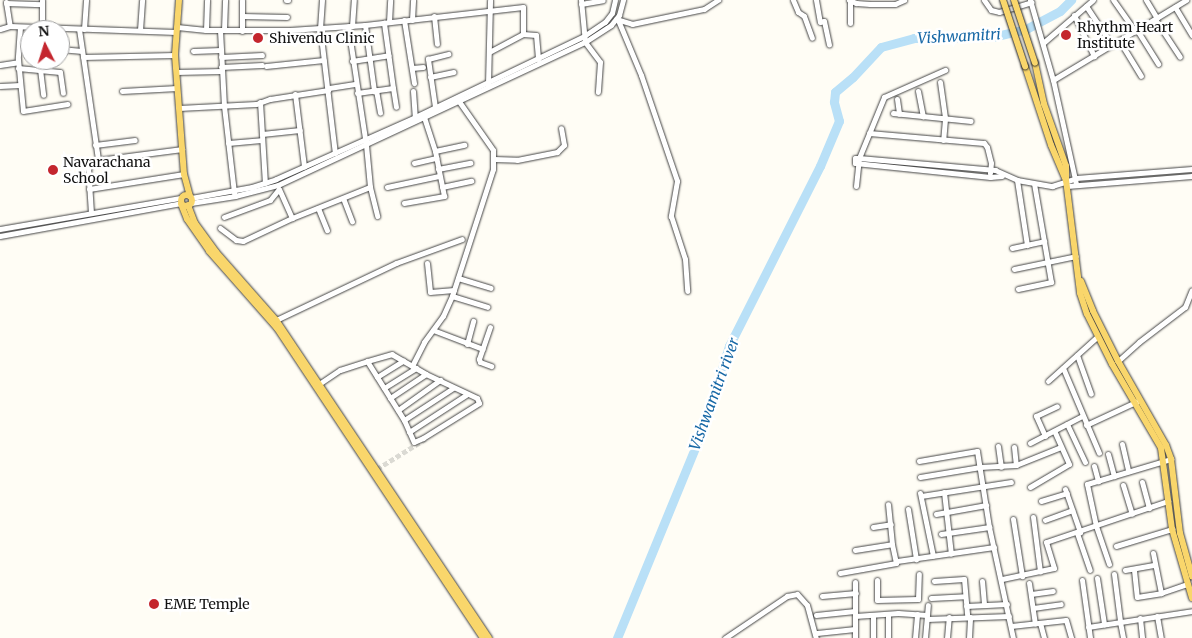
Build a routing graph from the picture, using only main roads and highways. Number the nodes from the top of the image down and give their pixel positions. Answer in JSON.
{"nodes":[{"id":1,"x":179,"y":0,"type":"edge"},
{"id":2,"x":1003,"y":0,"type":"edge"},
{"id":3,"x":1014,"y":0,"type":"edge"},
{"id":4,"x":1066,"y":183,"type":"junction"},
{"id":5,"x":1078,"y":273,"type":"junction"},
{"id":6,"x":317,"y":385,"type":"junction"},
{"id":7,"x":1138,"y":401,"type":"junction"},
{"id":8,"x":1167,"y":460,"type":"junction"},
{"id":9,"x":1192,"y":576,"type":"edge"},
{"id":10,"x":1192,"y":598,"type":"edge"},
{"id":11,"x":483,"y":638,"type":"edge"},
{"id":12,"x":489,"y":638,"type":"edge"}],
"edges":[{"from":1,"to":6,"type":"main road"},
{"from":2,"to":4,"type":"main road","bridge":true},
{"from":3,"to":4,"type":"main road","bridge":true},
{"from":4,"to":5,"type":"main road"},
{"from":5,"to":7,"type":"main road"},
{"from":5,"to":7,"type":"main road"},
{"from":6,"to":11,"type":"main road"},
{"from":6,"to":12,"type":"main road"},
{"from":7,"to":8,"type":"main road"},
{"from":8,"to":9,"type":"main road"},
{"from":8,"to":10,"type":"main road"}]}
